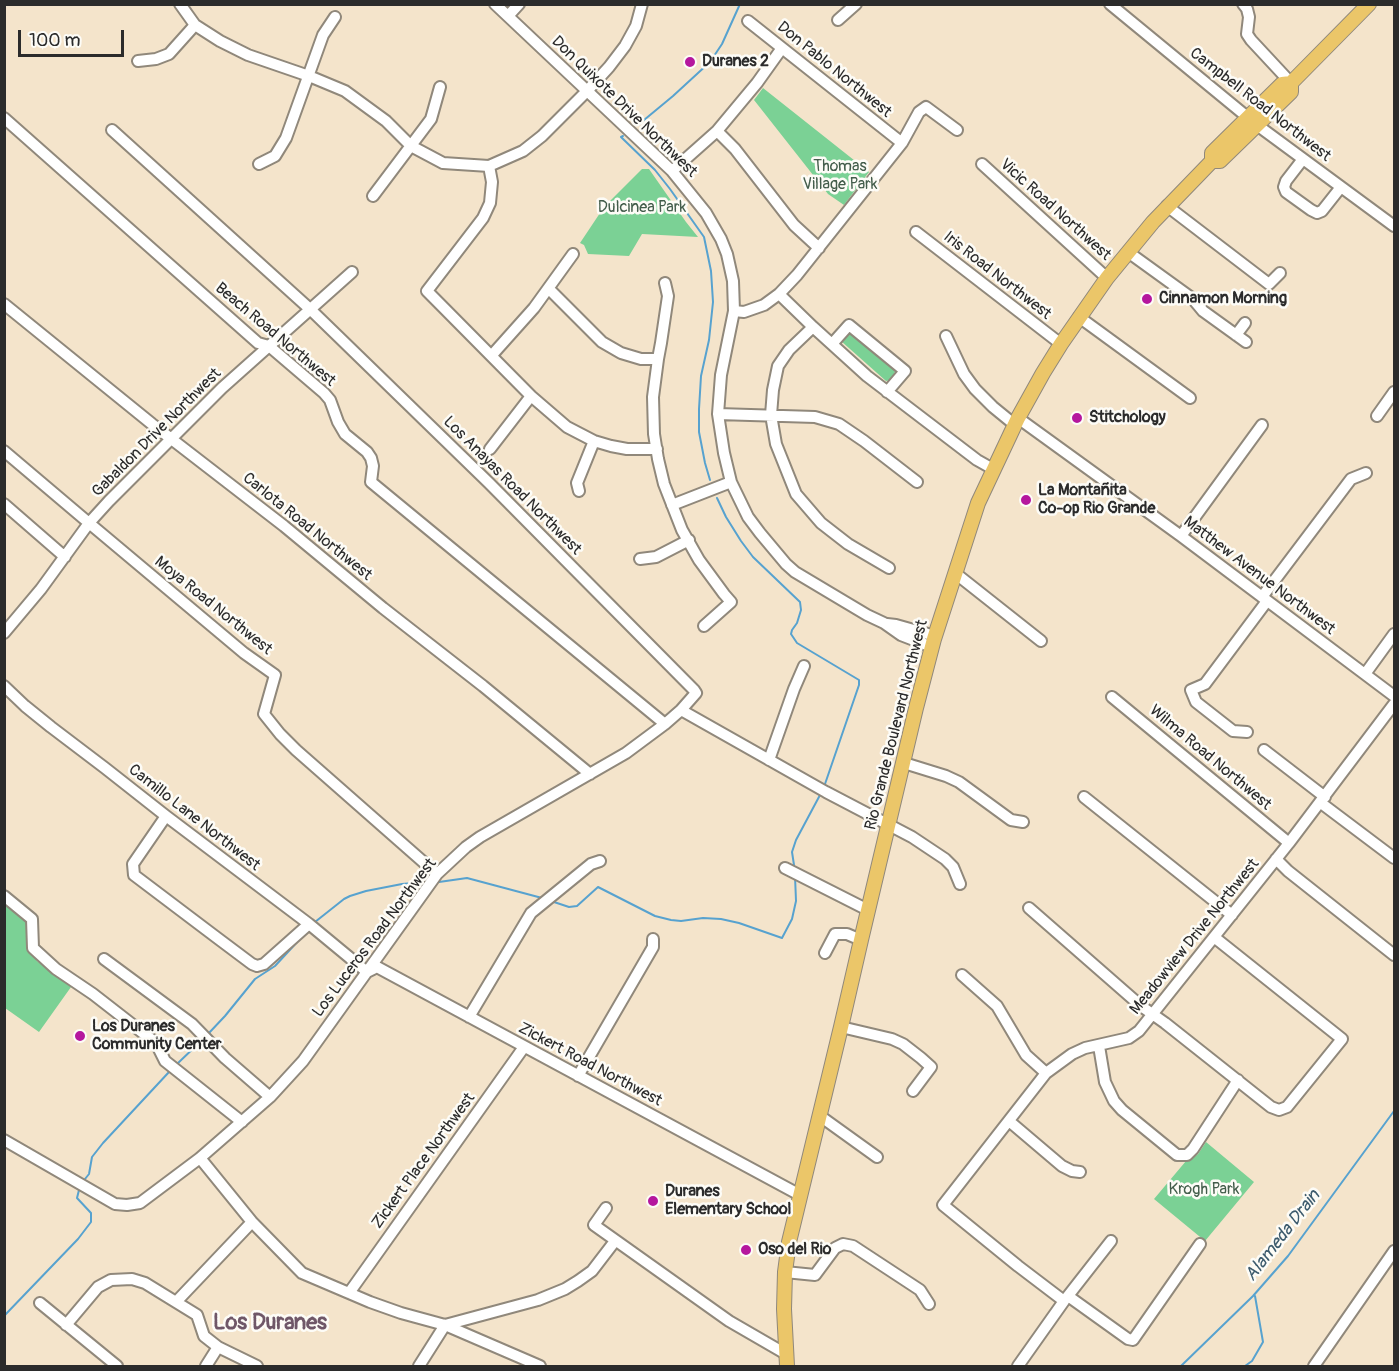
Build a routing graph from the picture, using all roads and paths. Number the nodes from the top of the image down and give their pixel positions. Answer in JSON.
{"nodes":[{"id":1,"x":180,"y":4,"type":"edge"},
{"id":2,"x":495,"y":4,"type":"edge"},
{"id":3,"x":519,"y":4,"type":"edge"},
{"id":4,"x":642,"y":4,"type":"edge"},
{"id":5,"x":856,"y":4,"type":"edge"},
{"id":6,"x":1110,"y":4,"type":"edge"},
{"id":7,"x":1243,"y":4,"type":"edge"},
{"id":8,"x":1369,"y":4,"type":"edge"},
{"id":9,"x":1125,"y":9,"type":"edge"},
{"id":10,"x":508,"y":16,"type":"junction"},
{"id":11,"x":335,"y":17,"type":"dead end"},
{"id":12,"x":837,"y":20,"type":"dead end"},
{"id":13,"x":748,"y":21,"type":"dead end"},
{"id":14,"x":195,"y":25,"type":"junction"},
{"id":15,"x":782,"y":48,"type":"junction"},
{"id":16,"x":138,"y":61,"type":"dead end"},
{"id":17,"x":309,"y":76,"type":"junction"},
{"id":18,"x":1291,"y":83,"type":"junction"},
{"id":19,"x":440,"y":87,"type":"dead end"},
{"id":20,"x":587,"y":91,"type":"junction"},
{"id":21,"x":4,"y":118,"type":"edge"},
{"id":22,"x":1253,"y":121,"type":"junction"},
{"id":23,"x":112,"y":130,"type":"dead end"},
{"id":24,"x":957,"y":130,"type":"dead end"},
{"id":25,"x":717,"y":131,"type":"junction"},
{"id":26,"x":902,"y":143,"type":"junction"},
{"id":27,"x":411,"y":146,"type":"junction"},
{"id":28,"x":1303,"y":159,"type":"junction"},
{"id":29,"x":259,"y":164,"type":"dead end"},
{"id":30,"x":982,"y":164,"type":"dead end"},
{"id":31,"x":489,"y":166,"type":"junction"},
{"id":32,"x":672,"y":171,"type":"junction"},
{"id":33,"x":1341,"y":187,"type":"junction"},
{"id":34,"x":373,"y":196,"type":"dead end"},
{"id":35,"x":1167,"y":206,"type":"junction"},
{"id":36,"x":1395,"y":226,"type":"edge"},
{"id":37,"x":916,"y":232,"type":"dead end"},
{"id":38,"x":819,"y":248,"type":"junction"},
{"id":39,"x":1128,"y":252,"type":"junction"},
{"id":40,"x":573,"y":254,"type":"dead end"},
{"id":41,"x":352,"y":273,"type":"dead end"},
{"id":42,"x":1280,"y":273,"type":"dead end"},
{"id":43,"x":1107,"y":278,"type":"junction"},
{"id":44,"x":665,"y":283,"type":"dead end"},
{"id":45,"x":549,"y":289,"type":"junction"},
{"id":46,"x":779,"y":294,"type":"junction"},
{"id":47,"x":4,"y":304,"type":"edge"},
{"id":48,"x":311,"y":310,"type":"junction"},
{"id":49,"x":734,"y":311,"type":"junction"},
{"id":50,"x":1079,"y":317,"type":"junction"},
{"id":51,"x":1245,"y":323,"type":"dead end"},
{"id":52,"x":813,"y":327,"type":"junction"},
{"id":53,"x":1236,"y":335,"type":"junction"},
{"id":54,"x":946,"y":336,"type":"dead end"},
{"id":55,"x":1246,"y":342,"type":"dead end"},
{"id":56,"x":831,"y":344,"type":"junction"},
{"id":57,"x":1061,"y":344,"type":"junction"},
{"id":58,"x":269,"y":346,"type":"junction"},
{"id":59,"x":492,"y":355,"type":"junction"},
{"id":60,"x":657,"y":359,"type":"junction"},
{"id":61,"x":887,"y":392,"type":"junction"},
{"id":62,"x":1395,"y":392,"type":"edge"},
{"id":63,"x":531,"y":396,"type":"junction"},
{"id":64,"x":1190,"y":398,"type":"dead end"},
{"id":65,"x":718,"y":414,"type":"junction"},
{"id":66,"x":771,"y":415,"type":"junction"},
{"id":67,"x":1377,"y":416,"type":"dead end"},
{"id":68,"x":1017,"y":421,"type":"junction"},
{"id":69,"x":1262,"y":425,"type":"dead end"},
{"id":70,"x":171,"y":439,"type":"junction"},
{"id":71,"x":594,"y":441,"type":"junction"},
{"id":72,"x":490,"y":449,"type":"dead end"},
{"id":73,"x":657,"y":450,"type":"junction"},
{"id":74,"x":4,"y":451,"type":"edge"},
{"id":75,"x":993,"y":469,"type":"junction"},
{"id":76,"x":1365,"y":473,"type":"dead end"},
{"id":77,"x":731,"y":482,"type":"junction"},
{"id":78,"x":917,"y":482,"type":"dead end"},
{"id":79,"x":579,"y":491,"type":"dead end"},
{"id":80,"x":4,"y":504,"type":"edge"},
{"id":81,"x":672,"y":505,"type":"junction"},
{"id":82,"x":89,"y":523,"type":"junction"},
{"id":83,"x":1181,"y":536,"type":"junction"},
{"id":84,"x":688,"y":540,"type":"junction"},
{"id":85,"x":65,"y":557,"type":"junction"},
{"id":86,"x":640,"y":559,"type":"dead end"},
{"id":87,"x":889,"y":568,"type":"dead end"},
{"id":88,"x":955,"y":573,"type":"junction"},
{"id":89,"x":1264,"y":599,"type":"junction"},
{"id":90,"x":704,"y":626,"type":"dead end"},
{"id":91,"x":4,"y":633,"type":"edge"},
{"id":92,"x":1395,"y":634,"type":"edge"},
{"id":93,"x":1041,"y":641,"type":"dead end"},
{"id":94,"x":934,"y":642,"type":"junction"},
{"id":95,"x":804,"y":666,"type":"dead end"},
{"id":96,"x":1365,"y":674,"type":"junction"},
{"id":97,"x":4,"y":686,"type":"edge"},
{"id":98,"x":1112,"y":696,"type":"dead end"},
{"id":99,"x":1395,"y":696,"type":"edge"},
{"id":100,"x":1395,"y":704,"type":"edge"},
{"id":101,"x":681,"y":710,"type":"junction"},
{"id":102,"x":665,"y":724,"type":"junction"},
{"id":103,"x":1247,"y":732,"type":"dead end"},
{"id":104,"x":1264,"y":750,"type":"dead end"},
{"id":105,"x":769,"y":760,"type":"junction"},
{"id":106,"x":904,"y":763,"type":"junction"},
{"id":107,"x":590,"y":774,"type":"junction"},
{"id":108,"x":1084,"y":797,"type":"dead end"},
{"id":109,"x":1323,"y":800,"type":"junction"},
{"id":110,"x":166,"y":816,"type":"junction"},
{"id":111,"x":1023,"y":822,"type":"dead end"},
{"id":112,"x":889,"y":824,"type":"junction"},
{"id":113,"x":1289,"y":843,"type":"junction"},
{"id":114,"x":1395,"y":858,"type":"edge"},
{"id":115,"x":1276,"y":859,"type":"junction"},
{"id":116,"x":600,"y":861,"type":"dead end"},
{"id":117,"x":785,"y":868,"type":"dead end"},
{"id":118,"x":437,"y":874,"type":"junction"},
{"id":119,"x":960,"y":884,"type":"dead end"},
{"id":120,"x":4,"y":896,"type":"edge"},
{"id":121,"x":1029,"y":908,"type":"dead end"},
{"id":122,"x":868,"y":910,"type":"junction"},
{"id":123,"x":1232,"y":915,"type":"junction"},
{"id":124,"x":309,"y":924,"type":"junction"},
{"id":125,"x":1214,"y":937,"type":"junction"},
{"id":126,"x":653,"y":939,"type":"dead end"},
{"id":127,"x":861,"y":940,"type":"junction"},
{"id":128,"x":825,"y":953,"type":"dead end"},
{"id":129,"x":1395,"y":955,"type":"edge"},
{"id":130,"x":104,"y":959,"type":"dead end"},
{"id":131,"x":367,"y":972,"type":"junction"},
{"id":132,"x":962,"y":975,"type":"dead end"},
{"id":133,"x":1153,"y":1015,"type":"junction"},
{"id":134,"x":469,"y":1017,"type":"junction"},
{"id":135,"x":841,"y":1027,"type":"junction"},
{"id":136,"x":1099,"y":1046,"type":"junction"},
{"id":137,"x":524,"y":1047,"type":"junction"},
{"id":138,"x":1046,"y":1072,"type":"junction"},
{"id":139,"x":578,"y":1076,"type":"junction"},
{"id":140,"x":1238,"y":1080,"type":"junction"},
{"id":141,"x":913,"y":1091,"type":"dead end"},
{"id":142,"x":270,"y":1097,"type":"junction"},
{"id":143,"x":820,"y":1116,"type":"junction"},
{"id":144,"x":1008,"y":1121,"type":"junction"},
{"id":145,"x":242,"y":1122,"type":"junction"},
{"id":146,"x":4,"y":1140,"type":"edge"},
{"id":147,"x":877,"y":1157,"type":"dead end"},
{"id":148,"x":200,"y":1158,"type":"junction"},
{"id":149,"x":1080,"y":1172,"type":"dead end"},
{"id":150,"x":800,"y":1195,"type":"junction"},
{"id":151,"x":606,"y":1208,"type":"dead end"},
{"id":152,"x":252,"y":1222,"type":"junction"},
{"id":153,"x":615,"y":1241,"type":"junction"},
{"id":154,"x":1111,"y":1241,"type":"dead end"},
{"id":155,"x":1200,"y":1244,"type":"dead end"},
{"id":156,"x":1395,"y":1251,"type":"edge"},
{"id":157,"x":784,"y":1272,"type":"junction"},
{"id":158,"x":349,"y":1293,"type":"junction"},
{"id":159,"x":1066,"y":1298,"type":"junction"},
{"id":160,"x":176,"y":1302,"type":"junction"},
{"id":161,"x":40,"y":1303,"type":"dead end"},
{"id":162,"x":928,"y":1304,"type":"dead end"},
{"id":163,"x":66,"y":1325,"type":"junction"},
{"id":164,"x":445,"y":1325,"type":"junction"},
{"id":165,"x":218,"y":1347,"type":"junction"},
{"id":166,"x":786,"y":1360,"type":"edge"},
{"id":167,"x":117,"y":1366,"type":"edge"},
{"id":168,"x":206,"y":1366,"type":"edge"},
{"id":169,"x":257,"y":1366,"type":"edge"},
{"id":170,"x":418,"y":1366,"type":"edge"},
{"id":171,"x":540,"y":1366,"type":"edge"},
{"id":172,"x":1018,"y":1366,"type":"edge"},
{"id":173,"x":1314,"y":1366,"type":"edge"}],
"edges":[{"from":1,"to":14,"type":"street"},
{"from":2,"to":10,"type":"street","name":"Don Quixote Drive Northwest"},
{"from":3,"to":10,"type":"street"},
{"from":4,"to":20,"type":"street"},
{"from":5,"to":12,"type":"street"},
{"from":6,"to":9,"type":"street","name":"Campbell Road Northwest"},
{"from":7,"to":18,"type":"street"},
{"from":8,"to":18,"type":"main road","name":"Rio Grande Boulevard Northwest"},
{"from":9,"to":22,"type":"street","name":"Campbell Road Northwest"},
{"from":10,"to":20,"type":"street","name":"Don Quixote Drive Northwest"},
{"from":11,"to":17,"type":"street"},
{"from":13,"to":15,"type":"street","name":"Don Pablo Northwest"},
{"from":14,"to":16,"type":"street"},
{"from":14,"to":17,"type":"street"},
{"from":15,"to":25,"type":"street"},
{"from":15,"to":26,"type":"street","name":"Don Pablo Northwest"},
{"from":17,"to":27,"type":"street"},
{"from":17,"to":29,"type":"street"},
{"from":18,"to":22,"type":"main road","name":"Rio Grande Boulevard Northwest"},
{"from":19,"to":27,"type":"street"},
{"from":20,"to":31,"type":"street"},
{"from":20,"to":32,"type":"street","name":"Don Quixote Drive Northwest"},
{"from":21,"to":58,"type":"street","name":"Beach Road Northwest"},
{"from":22,"to":28,"type":"street","name":"Campbell Road Northwest"},
{"from":22,"to":35,"type":"main road","name":"Rio Grande Boulevard Northwest"},
{"from":23,"to":48,"type":"street","name":"Los Anayas Road Northwest"},
{"from":24,"to":26,"type":"street"},
{"from":25,"to":32,"type":"street"},
{"from":25,"to":38,"type":"street"},
{"from":26,"to":38,"type":"street"},
{"from":27,"to":31,"type":"street"},
{"from":27,"to":34,"type":"street"},
{"from":28,"to":33,"type":"street","name":"Campbell Road Northwest"},
{"from":28,"to":33,"type":"street"},
{"from":30,"to":43,"type":"street","name":"Vicic Road Northwest"},
{"from":31,"to":59,"type":"street"},
{"from":32,"to":49,"type":"street","name":"Don Quixote Drive Northwest"},
{"from":33,"to":36,"type":"street","name":"Campbell Road Northwest"},
{"from":35,"to":39,"type":"main road","name":"Rio Grande Boulevard Northwest"},
{"from":35,"to":42,"type":"street"},
{"from":37,"to":57,"type":"street","name":"Iris Road Northwest"},
{"from":38,"to":46,"type":"street"},
{"from":39,"to":43,"type":"main road","name":"Rio Grande Boulevard Northwest"},
{"from":39,"to":53,"type":"street"},
{"from":40,"to":45,"type":"street"},
{"from":41,"to":48,"type":"street","name":"Gabaldon Drive Northwest"},
{"from":43,"to":50,"type":"main road","name":"Rio Grande Boulevard Northwest"},
{"from":44,"to":60,"type":"street"},
{"from":45,"to":59,"type":"street"},
{"from":45,"to":60,"type":"street"},
{"from":46,"to":49,"type":"street"},
{"from":46,"to":52,"type":"street"},
{"from":47,"to":70,"type":"street","name":"Carlota Road Northwest"},
{"from":48,"to":58,"type":"street","name":"Gabaldon Drive Northwest"},
{"from":48,"to":101,"type":"street","name":"Los Anayas Road Northwest"},
{"from":49,"to":65,"type":"street","name":"Don Quixote Drive Northwest"},
{"from":50,"to":57,"type":"main road","name":"Rio Grande Boulevard Northwest"},
{"from":50,"to":64,"type":"street"},
{"from":51,"to":53,"type":"street"},
{"from":52,"to":56,"type":"street"},
{"from":52,"to":66,"type":"street"},
{"from":53,"to":55,"type":"street"},
{"from":54,"to":68,"type":"street","name":"Matthew Avenue Northwest"},
{"from":56,"to":61,"type":"street"},
{"from":56,"to":61,"type":"street"},
{"from":57,"to":68,"type":"main road","name":"Rio Grande Boulevard Northwest"},
{"from":58,"to":70,"type":"street","name":"Gabaldon Drive Northwest"},
{"from":58,"to":102,"type":"street","name":"Beach Road Northwest"},
{"from":59,"to":63,"type":"street"},
{"from":60,"to":73,"type":"street"},
{"from":61,"to":75,"type":"street"},
{"from":62,"to":67,"type":"street"},
{"from":63,"to":71,"type":"street"},
{"from":63,"to":72,"type":"street"},
{"from":65,"to":66,"type":"street"},
{"from":65,"to":77,"type":"street","name":"Don Quixote Drive Northwest"},
{"from":66,"to":78,"type":"street"},
{"from":66,"to":87,"type":"street"},
{"from":68,"to":75,"type":"main road","name":"Rio Grande Boulevard Northwest"},
{"from":68,"to":83,"type":"street","name":"Matthew Avenue Northwest"},
{"from":69,"to":83,"type":"street"},
{"from":70,"to":82,"type":"street","name":"Gabaldon Drive Northwest"},
{"from":70,"to":107,"type":"street","name":"Carlota Road Northwest"},
{"from":71,"to":73,"type":"street"},
{"from":71,"to":79,"type":"street"},
{"from":73,"to":81,"type":"street"},
{"from":74,"to":82,"type":"street","name":"Moya Road Northwest"},
{"from":75,"to":88,"type":"main road","name":"Rio Grande Boulevard Northwest"},
{"from":76,"to":89,"type":"street"},
{"from":77,"to":81,"type":"street"},
{"from":77,"to":94,"type":"street","name":"Don Quixote Drive Northwest"},
{"from":80,"to":85,"type":"street"},
{"from":81,"to":84,"type":"street"},
{"from":82,"to":85,"type":"street","name":"Gabaldon Drive Northwest"},
{"from":82,"to":118,"type":"street","name":"Moya Road Northwest"},
{"from":83,"to":89,"type":"street","name":"Matthew Avenue Northwest"},
{"from":84,"to":86,"type":"street"},
{"from":84,"to":90,"type":"street"},
{"from":85,"to":91,"type":"street","name":"Gabaldon Drive Northwest"},
{"from":88,"to":93,"type":"street"},
{"from":88,"to":94,"type":"main road","name":"Rio Grande Boulevard Northwest"},
{"from":89,"to":96,"type":"street","name":"Matthew Avenue Northwest"},
{"from":89,"to":103,"type":"street"},
{"from":92,"to":96,"type":"street"},
{"from":94,"to":106,"type":"main road","name":"Rio Grande Boulevard Northwest"},
{"from":95,"to":105,"type":"street"},
{"from":96,"to":99,"type":"street","name":"Matthew Avenue Northwest"},
{"from":97,"to":110,"type":"street","name":"Camillo Lane Northwest"},
{"from":98,"to":113,"type":"street","name":"Wilma Road Northwest"},
{"from":100,"to":109,"type":"street","name":"Meadowview Drive Northwest"},
{"from":101,"to":102,"type":"street","name":"Los Luceros Road Northwest"},
{"from":101,"to":105,"type":"street"},
{"from":102,"to":107,"type":"street","name":"Los Luceros Road Northwest"},
{"from":104,"to":109,"type":"street"},
{"from":105,"to":112,"type":"street"},
{"from":106,"to":111,"type":"street"},
{"from":106,"to":112,"type":"main road","name":"Rio Grande Boulevard Northwest"},
{"from":107,"to":118,"type":"street","name":"Los Luceros Road Northwest"},
{"from":108,"to":123,"type":"street"},
{"from":109,"to":113,"type":"street","name":"Meadowview Drive Northwest"},
{"from":109,"to":114,"type":"street"},
{"from":110,"to":124,"type":"street","name":"Camillo Lane Northwest"},
{"from":110,"to":124,"type":"street"},
{"from":112,"to":119,"type":"street"},
{"from":112,"to":122,"type":"main road","name":"Rio Grande Boulevard Northwest"},
{"from":113,"to":115,"type":"street","name":"Meadowview Drive Northwest"},
{"from":115,"to":123,"type":"street","name":"Meadowview Drive Northwest"},
{"from":115,"to":129,"type":"street"},
{"from":116,"to":134,"type":"street"},
{"from":117,"to":122,"type":"street"},
{"from":118,"to":131,"type":"street","name":"Los Luceros Road Northwest"},
{"from":120,"to":145,"type":"street"},
{"from":121,"to":133,"type":"street"},
{"from":122,"to":127,"type":"main road","name":"Rio Grande Boulevard Northwest"},
{"from":123,"to":125,"type":"street","name":"Meadowview Drive Northwest"},
{"from":124,"to":131,"type":"street","name":"Camillo Lane Northwest"},
{"from":125,"to":133,"type":"street","name":"Meadowview Drive Northwest"},
{"from":125,"to":140,"type":"street"},
{"from":126,"to":139,"type":"street"},
{"from":127,"to":128,"type":"street"},
{"from":127,"to":135,"type":"main road","name":"Rio Grande Boulevard Northwest"},
{"from":130,"to":142,"type":"street"},
{"from":131,"to":134,"type":"street","name":"Zickert Road Northwest"},
{"from":131,"to":142,"type":"street","name":"Los Luceros Road Northwest"},
{"from":132,"to":138,"type":"street"},
{"from":133,"to":136,"type":"street","name":"Meadowview Drive Northwest"},
{"from":133,"to":140,"type":"street"},
{"from":134,"to":137,"type":"street","name":"Zickert Road Northwest"},
{"from":135,"to":141,"type":"street"},
{"from":135,"to":143,"type":"main road","name":"Rio Grande Boulevard Northwest"},
{"from":136,"to":138,"type":"street","name":"Meadowview Drive Northwest"},
{"from":136,"to":140,"type":"street"},
{"from":137,"to":139,"type":"street","name":"Zickert Road Northwest"},
{"from":137,"to":158,"type":"street","name":"Zickert Place Northwest"},
{"from":138,"to":144,"type":"street","name":"Meadowview Drive Northwest"},
{"from":139,"to":150,"type":"street","name":"Zickert Road Northwest"},
{"from":142,"to":145,"type":"street","name":"Los Luceros Road Northwest"},
{"from":143,"to":147,"type":"street"},
{"from":143,"to":150,"type":"main road","name":"Rio Grande Boulevard Northwest"},
{"from":144,"to":149,"type":"street"},
{"from":144,"to":159,"type":"street","name":"Meadowview Drive Northwest"},
{"from":145,"to":148,"type":"street","name":"Los Luceros Road Northwest"},
{"from":146,"to":148,"type":"street","name":"Los Luceros Road Northwest"},
{"from":148,"to":152,"type":"street"},
{"from":150,"to":157,"type":"main road","name":"Rio Grande Boulevard Northwest"},
{"from":151,"to":153,"type":"street"},
{"from":152,"to":158,"type":"street"},
{"from":152,"to":160,"type":"street"},
{"from":153,"to":164,"type":"street"},
{"from":153,"to":166,"type":"street"},
{"from":154,"to":159,"type":"street"},
{"from":155,"to":159,"type":"street"},
{"from":156,"to":173,"type":"street"},
{"from":157,"to":162,"type":"street"},
{"from":157,"to":166,"type":"main road","name":"Rio Grande Boulevard Northwest"},
{"from":158,"to":164,"type":"street"},
{"from":159,"to":172,"type":"street"},
{"from":160,"to":163,"type":"street"},
{"from":160,"to":165,"type":"street"},
{"from":161,"to":163,"type":"street"},
{"from":163,"to":167,"type":"street"},
{"from":164,"to":170,"type":"street"},
{"from":164,"to":171,"type":"street"},
{"from":165,"to":168,"type":"street"},
{"from":165,"to":169,"type":"street"}]}
